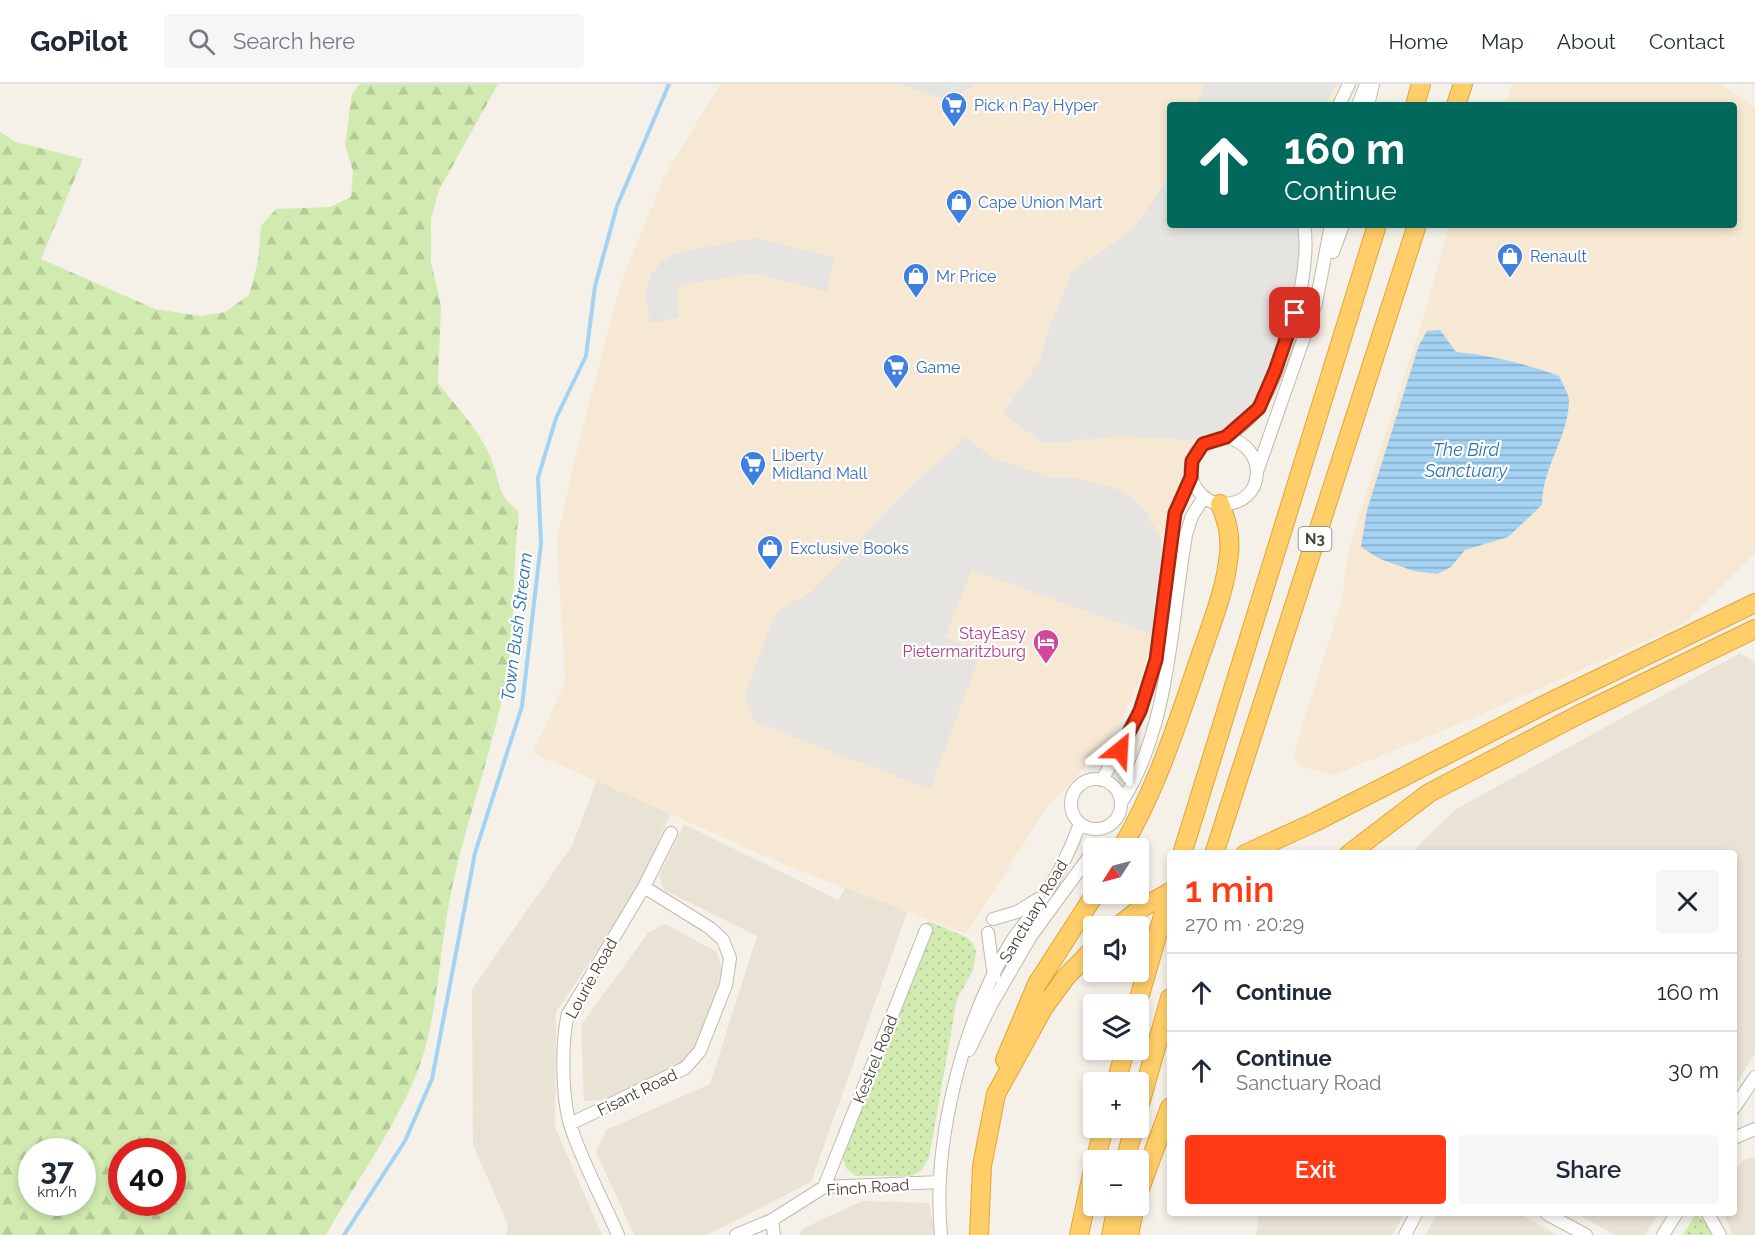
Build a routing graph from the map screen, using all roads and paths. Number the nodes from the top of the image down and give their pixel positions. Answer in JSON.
{"nodes":[{"id":1,"x":1366,"y":84,"type":"edge"},
{"id":2,"x":1373,"y":84,"type":"edge"},
{"id":3,"x":1421,"y":84,"type":"edge"},
{"id":4,"x":1463,"y":84,"type":"edge"},
{"id":5,"x":1349,"y":86,"type":"edge"},
{"id":6,"x":1338,"y":102,"type":"edge"},
{"id":7,"x":1359,"y":102,"type":"edge"},
{"id":8,"x":1369,"y":102,"type":"edge"},
{"id":9,"x":1415,"y":102,"type":"edge"},
{"id":10,"x":1457,"y":102,"type":"edge"},
{"id":11,"x":1304,"y":228,"type":"edge"},
{"id":12,"x":1330,"y":228,"type":"edge"},
{"id":13,"x":1342,"y":228,"type":"edge"},
{"id":14,"x":1376,"y":228,"type":"edge"},
{"id":15,"x":1416,"y":228,"type":"edge"},
{"id":16,"x":1319,"y":288,"type":"junction"},
{"id":17,"x":1226,"y":437,"type":"junction"},
{"id":18,"x":1258,"y":469,"type":"junction"},
{"id":19,"x":1191,"y":477,"type":"junction"},
{"id":20,"x":1212,"y":501,"type":"junction"},
{"id":21,"x":1755,"y":596,"type":"edge"},
{"id":22,"x":1755,"y":603,"type":"edge"},
{"id":23,"x":1722,"y":618,"type":"junction"},
{"id":24,"x":1754,"y":630,"type":"edge"},
{"id":25,"x":1102,"y":780,"type":"junction"},
{"id":26,"x":1121,"y":803,"type":"junction"},
{"id":27,"x":1080,"y":824,"type":"junction"},
{"id":28,"x":1102,"y":828,"type":"junction"},
{"id":29,"x":670,"y":833,"type":"dead end"},
{"id":30,"x":1098,"y":838,"type":"edge"},
{"id":31,"x":1128,"y":838,"type":"edge"},
{"id":32,"x":1183,"y":850,"type":"edge"},
{"id":33,"x":1215,"y":850,"type":"edge"},
{"id":34,"x":1253,"y":850,"type":"edge"},
{"id":35,"x":1354,"y":850,"type":"edge"},
{"id":36,"x":1083,"y":865,"type":"edge"},
{"id":37,"x":644,"y":887,"type":"junction"},
{"id":38,"x":1167,"y":894,"type":"edge"},
{"id":39,"x":1042,"y":897,"type":"junction"},
{"id":40,"x":1167,"y":902,"type":"edge"},
{"id":41,"x":1089,"y":904,"type":"edge"},
{"id":42,"x":1131,"y":916,"type":"edge"},
{"id":43,"x":993,"y":919,"type":"dead end"},
{"id":44,"x":926,"y":930,"type":"dead end"},
{"id":45,"x":988,"y":933,"type":"dead end"},
{"id":46,"x":1083,"y":959,"type":"edge"},
{"id":47,"x":994,"y":978,"type":"junction"},
{"id":48,"x":1140,"y":994,"type":"edge"},
{"id":49,"x":1167,"y":1009,"type":"edge"},
{"id":50,"x":961,"y":1064,"type":"junction"},
{"id":51,"x":1149,"y":1072,"type":"edge"},
{"id":52,"x":1755,"y":1077,"type":"edge"},
{"id":53,"x":996,"y":1094,"type":"junction"},
{"id":54,"x":1737,"y":1104,"type":"edge"},
{"id":55,"x":1167,"y":1115,"type":"edge"},
{"id":56,"x":570,"y":1124,"type":"junction"},
{"id":57,"x":1755,"y":1130,"type":"edge"},
{"id":58,"x":1737,"y":1137,"type":"edge"},
{"id":59,"x":1149,"y":1164,"type":"edge"},
{"id":60,"x":940,"y":1182,"type":"junction"},
{"id":61,"x":824,"y":1187,"type":"junction"},
{"id":62,"x":1083,"y":1216,"type":"edge"},
{"id":63,"x":1115,"y":1216,"type":"edge"},
{"id":64,"x":1133,"y":1216,"type":"edge"},
{"id":65,"x":1415,"y":1216,"type":"edge"},
{"id":66,"x":1551,"y":1216,"type":"edge"},
{"id":67,"x":1675,"y":1216,"type":"edge"},
{"id":68,"x":1709,"y":1216,"type":"edge"},
{"id":69,"x":772,"y":1220,"type":"junction"},
{"id":70,"x":618,"y":1235,"type":"edge"},
{"id":71,"x":736,"y":1235,"type":"edge"},
{"id":72,"x":774,"y":1235,"type":"edge"},
{"id":73,"x":941,"y":1235,"type":"edge"},
{"id":74,"x":979,"y":1235,"type":"edge"},
{"id":75,"x":1079,"y":1235,"type":"edge"},
{"id":76,"x":1111,"y":1235,"type":"edge"},
{"id":77,"x":1129,"y":1235,"type":"edge"},
{"id":78,"x":1405,"y":1235,"type":"edge"},
{"id":79,"x":1586,"y":1235,"type":"edge"},
{"id":80,"x":1663,"y":1235,"type":"edge"},
{"id":81,"x":1720,"y":1235,"type":"edge"}],
"edges":[{"from":1,"to":7,"type":"street"},
{"from":2,"to":8,"type":"street"},
{"from":3,"to":9,"type":"highway"},
{"from":4,"to":10,"type":"highway"},
{"from":5,"to":6,"type":"street"},
{"from":11,"to":17,"type":"street"},
{"from":12,"to":16,"type":"street"},
{"from":13,"to":16,"type":"street"},
{"from":14,"to":32,"type":"highway","number":"N3"},
{"from":15,"to":33,"type":"highway","number":"N3"},
{"from":16,"to":18,"type":"street"},
{"from":17,"to":18,"type":"street"},
{"from":17,"to":19,"type":"street"},
{"from":18,"to":20,"type":"street"},
{"from":19,"to":20,"type":"street"},
{"from":19,"to":25,"type":"street"},
{"from":20,"to":26,"type":"street"},
{"from":20,"to":31,"type":"highway"},
{"from":21,"to":23,"type":"highway"},
{"from":22,"to":23,"type":"highway"},
{"from":23,"to":34,"type":"highway"},
{"from":24,"to":35,"type":"highway"},
{"from":25,"to":26,"type":"street"},
{"from":25,"to":27,"type":"street"},
{"from":26,"to":28,"type":"street"},
{"from":27,"to":28,"type":"street"},
{"from":27,"to":39,"type":"street","name":"Sanctuary Road"},
{"from":28,"to":30,"type":"street","name":"Sanctuary Road"},
{"from":29,"to":37,"type":"street","name":"Lourie Road"},
{"from":36,"to":50,"type":"street","name":"Sanctuary Road"},
{"from":37,"to":56,"type":"street","name":"Lourie Road"},
{"from":37,"to":56,"type":"street","name":"Fisant Road"},
{"from":38,"to":42,"type":"highway"},
{"from":39,"to":43,"type":"street"},
{"from":39,"to":47,"type":"street","name":"Sanctuary Road"},
{"from":40,"to":48,"type":"highway"},
{"from":41,"to":53,"type":"highway"},
{"from":44,"to":61,"type":"street","name":"Kestrel Road"},
{"from":45,"to":47,"type":"street"},
{"from":46,"to":53,"type":"highway"},
{"from":47,"to":50,"type":"street","name":"Sanctuary Road"},
{"from":49,"to":51,"type":"highway"},
{"from":50,"to":60,"type":"street","name":"Sanctuary Road"},
{"from":52,"to":54,"type":"street"},
{"from":53,"to":74,"type":"highway"},
{"from":55,"to":59,"type":"highway"},
{"from":56,"to":70,"type":"street","name":"Lourie Road"},
{"from":57,"to":58,"type":"street"},
{"from":60,"to":61,"type":"street","name":"Finch Road"},
{"from":60,"to":73,"type":"street","name":"Sanctuary Road"},
{"from":61,"to":69,"type":"street","name":"Finch Road"},
{"from":62,"to":75,"type":"highway"},
{"from":63,"to":76,"type":"highway"},
{"from":64,"to":77,"type":"highway"},
{"from":65,"to":78,"type":"street"},
{"from":66,"to":79,"type":"street"},
{"from":67,"to":80,"type":"street"},
{"from":68,"to":81,"type":"street"},
{"from":69,"to":71,"type":"street","name":"Finch Road"},
{"from":69,"to":72,"type":"street"}]}
